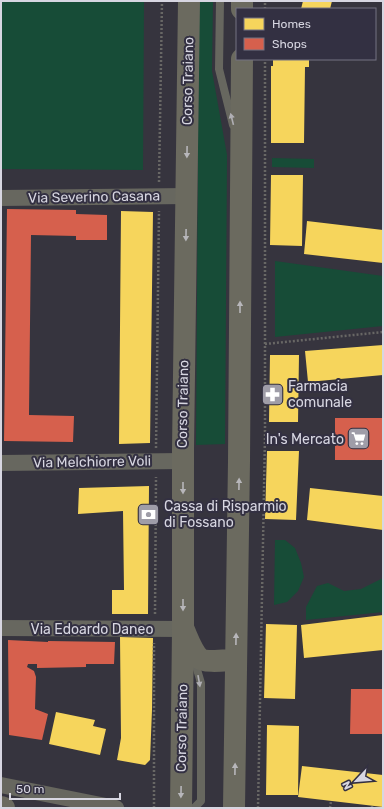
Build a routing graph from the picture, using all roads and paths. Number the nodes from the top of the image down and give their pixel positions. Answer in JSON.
{"nodes":[{"id":1,"x":162,"y":1,"type":"edge"},
{"id":2,"x":189,"y":1,"type":"edge"},
{"id":3,"x":220,"y":1,"type":"edge"},
{"id":4,"x":242,"y":60,"type":"edge"},
{"id":5,"x":265,"y":60,"type":"edge"},
{"id":6,"x":241,"y":157,"type":"junction"},
{"id":7,"x":159,"y":196,"type":"junction"},
{"id":8,"x":187,"y":196,"type":"junction"},
{"id":9,"x":1,"y":198,"type":"edge"},
{"id":10,"x":383,"y":332,"type":"edge"},
{"id":11,"x":265,"y":344,"type":"junction"},
{"id":12,"x":182,"y":461,"type":"junction"},
{"id":13,"x":156,"y":462,"type":"junction"},
{"id":14,"x":1,"y":463,"type":"edge"},
{"id":15,"x":1,"y":628,"type":"edge"},
{"id":16,"x":154,"y":629,"type":"junction"},
{"id":17,"x":187,"y":636,"type":"junction"},
{"id":18,"x":236,"y":660,"type":"junction"},
{"id":19,"x":1,"y":785,"type":"edge"},
{"id":20,"x":331,"y":801,"type":"dead end"},
{"id":21,"x":116,"y":808,"type":"edge"},
{"id":22,"x":154,"y":808,"type":"edge"},
{"id":23,"x":181,"y":808,"type":"edge"},
{"id":24,"x":194,"y":808,"type":"edge"},
{"id":25,"x":234,"y":808,"type":"edge"},
{"id":26,"x":258,"y":808,"type":"edge"},
{"id":27,"x":330,"y":808,"type":"edge"}],
"edges":[{"from":1,"to":7,"type":"path"},
{"from":2,"to":8,"type":"main road","name":"Corso Traiano","one_way":true},
{"from":6,"to":3,"type":"lane","one_way":true},
{"from":4,"to":6,"type":"main road"},
{"from":5,"to":11,"type":"path"},
{"from":18,"to":6,"type":"main road","one_way":true},
{"from":7,"to":8,"type":"street","name":"Via Severino Casana"},
{"from":7,"to":9,"type":"street","name":"Via Severino Casana"},
{"from":7,"to":13,"type":"path"},
{"from":8,"to":12,"type":"main road","name":"Corso Traiano","one_way":true},
{"from":10,"to":11,"type":"path"},
{"from":11,"to":26,"type":"path"},
{"from":12,"to":13,"type":"street","name":"Via Melchiorre Voli"},
{"from":12,"to":17,"type":"main road","name":"Corso Traiano","one_way":true},
{"from":13,"to":14,"type":"street","name":"Via Melchiorre Voli"},
{"from":13,"to":16,"type":"path"},
{"from":15,"to":16,"type":"street","name":"Via Edoardo Daneo"},
{"from":16,"to":17,"type":"street","name":"Via Edoardo Daneo"},
{"from":16,"to":22,"type":"path"},
{"from":17,"to":18,"type":"main road"},
{"from":17,"to":23,"type":"main road","name":"Corso Traiano","one_way":true},
{"from":17,"to":24,"type":"lane","one_way":true},
{"from":25,"to":18,"type":"main road","one_way":true},
{"from":19,"to":21,"type":"street"},
{"from":20,"to":27,"type":"path"}]}
